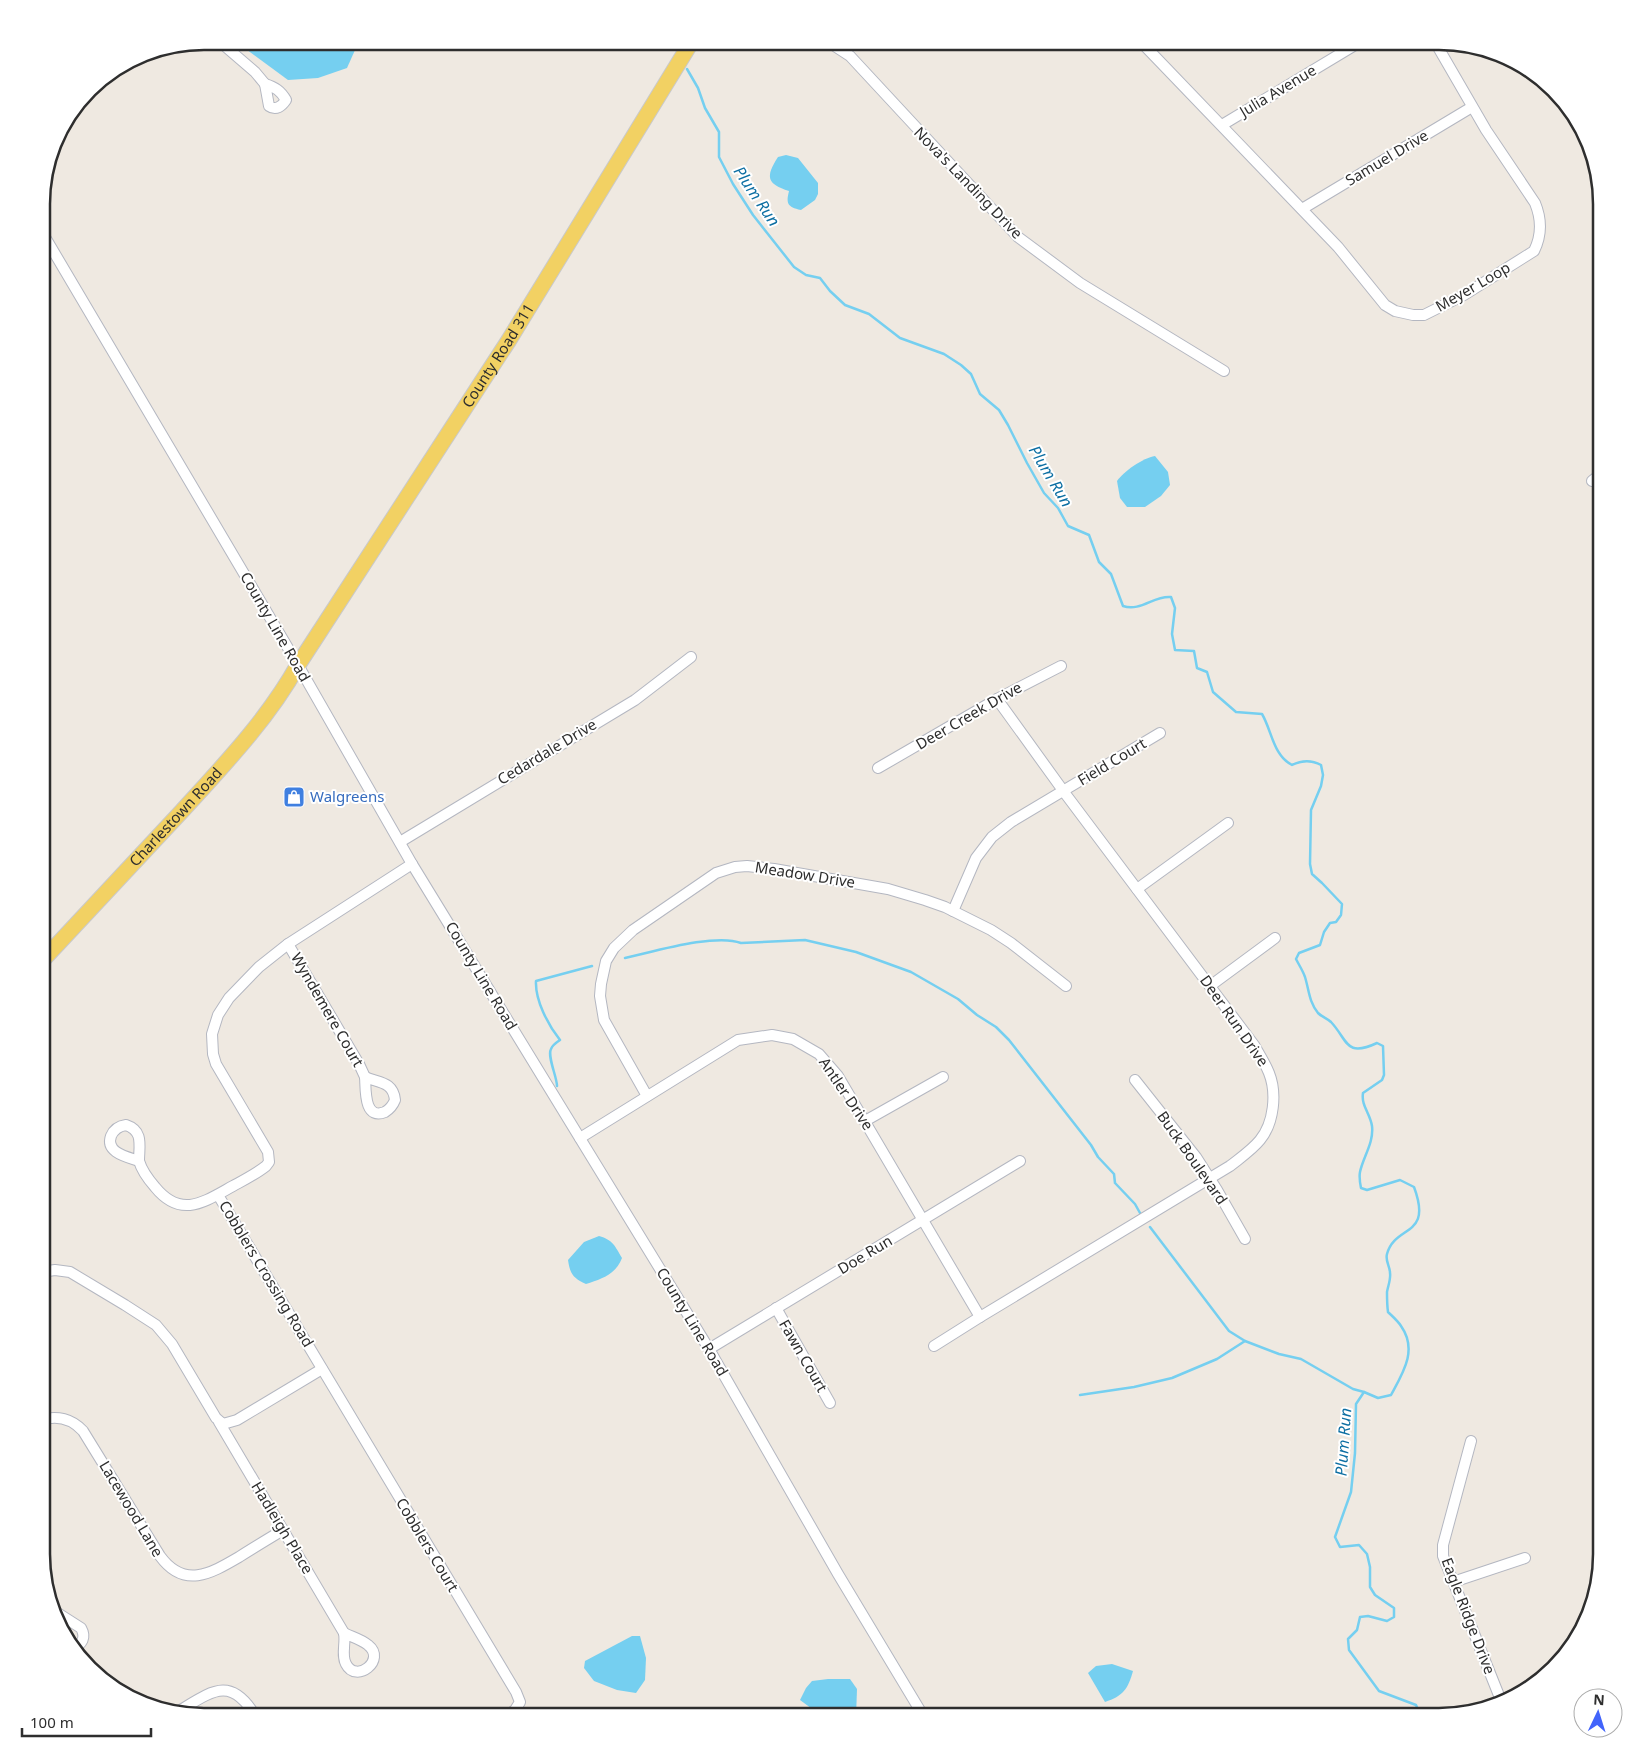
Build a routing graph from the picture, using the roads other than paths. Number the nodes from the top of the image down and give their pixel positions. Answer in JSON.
{"nodes":[{"id":1,"x":229,"y":50,"type":"edge"},
{"id":2,"x":686,"y":50,"type":"edge"},
{"id":3,"x":841,"y":50,"type":"edge"},
{"id":4,"x":1149,"y":50,"type":"edge"},
{"id":5,"x":1347,"y":50,"type":"edge"},
{"id":6,"x":1440,"y":50,"type":"edge"},
{"id":7,"x":265,"y":84,"type":"dead end"},
{"id":8,"x":1472,"y":107,"type":"junction"},
{"id":9,"x":1222,"y":125,"type":"junction"},
{"id":10,"x":1302,"y":209,"type":"junction"},
{"id":11,"x":50,"y":246,"type":"edge"},
{"id":12,"x":1224,"y":371,"type":"dead end"},
{"id":13,"x":691,"y":657,"type":"dead end"},
{"id":14,"x":298,"y":665,"type":"junction"},
{"id":15,"x":1061,"y":666,"type":"dead end"},
{"id":16,"x":997,"y":699,"type":"junction"},
{"id":17,"x":1160,"y":733,"type":"dead end"},
{"id":18,"x":878,"y":768,"type":"dead end"},
{"id":19,"x":1064,"y":791,"type":"junction"},
{"id":20,"x":1228,"y":823,"type":"dead end"},
{"id":21,"x":400,"y":842,"type":"junction"},
{"id":22,"x":412,"y":864,"type":"junction"},
{"id":23,"x":1137,"y":889,"type":"junction"},
{"id":24,"x":952,"y":911,"type":"junction"},
{"id":25,"x":1275,"y":938,"type":"dead end"},
{"id":26,"x":288,"y":944,"type":"junction"},
{"id":27,"x":50,"y":952,"type":"edge"},
{"id":28,"x":1066,"y":986,"type":"dead end"},
{"id":29,"x":1210,"y":986,"type":"junction"},
{"id":30,"x":365,"y":1076,"type":"dead end"},
{"id":31,"x":943,"y":1077,"type":"dead end"},
{"id":32,"x":1135,"y":1080,"type":"dead end"},
{"id":33,"x":647,"y":1096,"type":"junction"},
{"id":34,"x":865,"y":1121,"type":"junction"},
{"id":35,"x":580,"y":1138,"type":"junction"},
{"id":36,"x":140,"y":1161,"type":"dead end"},
{"id":37,"x":1020,"y":1161,"type":"dead end"},
{"id":38,"x":1210,"y":1179,"type":"junction"},
{"id":39,"x":218,"y":1194,"type":"junction"},
{"id":40,"x":924,"y":1219,"type":"junction"},
{"id":41,"x":1245,"y":1239,"type":"dead end"},
{"id":42,"x":50,"y":1271,"type":"edge"},
{"id":43,"x":776,"y":1308,"type":"junction"},
{"id":44,"x":980,"y":1317,"type":"junction"},
{"id":45,"x":934,"y":1346,"type":"dead end"},
{"id":46,"x":709,"y":1348,"type":"junction"},
{"id":47,"x":322,"y":1369,"type":"junction"},
{"id":48,"x":830,"y":1403,"type":"dead end"},
{"id":49,"x":50,"y":1418,"type":"edge"},
{"id":50,"x":219,"y":1422,"type":"junction"},
{"id":51,"x":1471,"y":1441,"type":"dead end"},
{"id":52,"x":283,"y":1530,"type":"junction"},
{"id":53,"x":1525,"y":1558,"type":"dead end"},
{"id":54,"x":1453,"y":1582,"type":"junction"},
{"id":55,"x":64,"y":1618,"type":"edge"},
{"id":56,"x":344,"y":1633,"type":"dead end"},
{"id":57,"x":80,"y":1644,"type":"edge"},
{"id":58,"x":1499,"y":1695,"type":"edge"},
{"id":59,"x":186,"y":1707,"type":"edge"},
{"id":60,"x":249,"y":1708,"type":"edge"},
{"id":61,"x":516,"y":1708,"type":"edge"},
{"id":62,"x":919,"y":1708,"type":"edge"}],
"edges":[{"from":1,"to":7,"type":"street"},
{"from":2,"to":14,"type":"main road","name":"County Road 311"},
{"from":3,"to":12,"type":"street","name":"Nova's Landing Drive"},
{"from":4,"to":9,"type":"street","name":"Meyer Loop"},
{"from":5,"to":9,"type":"street","name":"Julia Avenue"},
{"from":6,"to":8,"type":"street","name":"Meyer Loop"},
{"from":8,"to":10,"type":"street","name":"Samuel Drive"},
{"from":8,"to":10,"type":"street","name":"Meyer Loop"},
{"from":9,"to":10,"type":"street","name":"Meyer Loop"},
{"from":11,"to":14,"type":"street","name":"County Line Road"},
{"from":13,"to":21,"type":"street","name":"Cedardale Drive"},
{"from":14,"to":21,"type":"street","name":"County Line Road"},
{"from":14,"to":27,"type":"main road","name":"Charlestown Road"},
{"from":15,"to":16,"type":"street","name":"Deer Creek Drive"},
{"from":16,"to":18,"type":"street","name":"Deer Creek Drive"},
{"from":16,"to":19,"type":"street","name":"Deer Run Drive"},
{"from":17,"to":19,"type":"street","name":"Field Court"},
{"from":19,"to":23,"type":"street","name":"Deer Run Drive"},
{"from":19,"to":24,"type":"street","name":"Field Court"},
{"from":20,"to":23,"type":"street"},
{"from":21,"to":22,"type":"street","name":"County Line Road"},
{"from":22,"to":26,"type":"street","name":"Cobblers Crossing Road"},
{"from":22,"to":35,"type":"street","name":"County Line Road"},
{"from":23,"to":29,"type":"street","name":"Deer Run Drive"},
{"from":24,"to":28,"type":"street","name":"Meadow Drive"},
{"from":24,"to":33,"type":"street","name":"Meadow Drive"},
{"from":25,"to":29,"type":"street"},
{"from":26,"to":30,"type":"street","name":"Wyndemere Court"},
{"from":26,"to":39,"type":"street","name":"Cobblers Crossing Road"},
{"from":29,"to":38,"type":"street","name":"Deer Run Drive"},
{"from":31,"to":34,"type":"street"},
{"from":32,"to":38,"type":"street","name":"Buck Boulevard"},
{"from":33,"to":34,"type":"street","name":"Antler Drive"},
{"from":33,"to":35,"type":"street","name":"Antler Drive"},
{"from":34,"to":40,"type":"street","name":"Antler Drive"},
{"from":35,"to":46,"type":"street","name":"County Line Road"},
{"from":36,"to":39,"type":"street"},
{"from":37,"to":40,"type":"street","name":"Doe Run"},
{"from":38,"to":41,"type":"street","name":"Buck Boulevard"},
{"from":38,"to":44,"type":"street","name":"Deer Run Drive"},
{"from":39,"to":47,"type":"street","name":"Cobblers Crossing Road"},
{"from":40,"to":43,"type":"street","name":"Doe Run"},
{"from":40,"to":44,"type":"street","name":"Antler Drive"},
{"from":42,"to":50,"type":"street"},
{"from":43,"to":46,"type":"street","name":"Doe Run"},
{"from":43,"to":48,"type":"street","name":"Fawn Court"},
{"from":44,"to":45,"type":"street","name":"Deer Run Drive"},
{"from":46,"to":62,"type":"street","name":"County Line Road"},
{"from":47,"to":50,"type":"street"},
{"from":47,"to":61,"type":"street","name":"Cobblers Court"},
{"from":49,"to":52,"type":"street","name":"Lacewood Lane"},
{"from":50,"to":52,"type":"street","name":"Hadleigh Place"},
{"from":51,"to":54,"type":"street","name":"Eagle Ridge Drive"},
{"from":52,"to":56,"type":"street","name":"Hadleigh Place"},
{"from":53,"to":54,"type":"street"},
{"from":54,"to":58,"type":"street","name":"Eagle Ridge Drive"},
{"from":55,"to":57,"type":"street"},
{"from":59,"to":60,"type":"street"}]}
